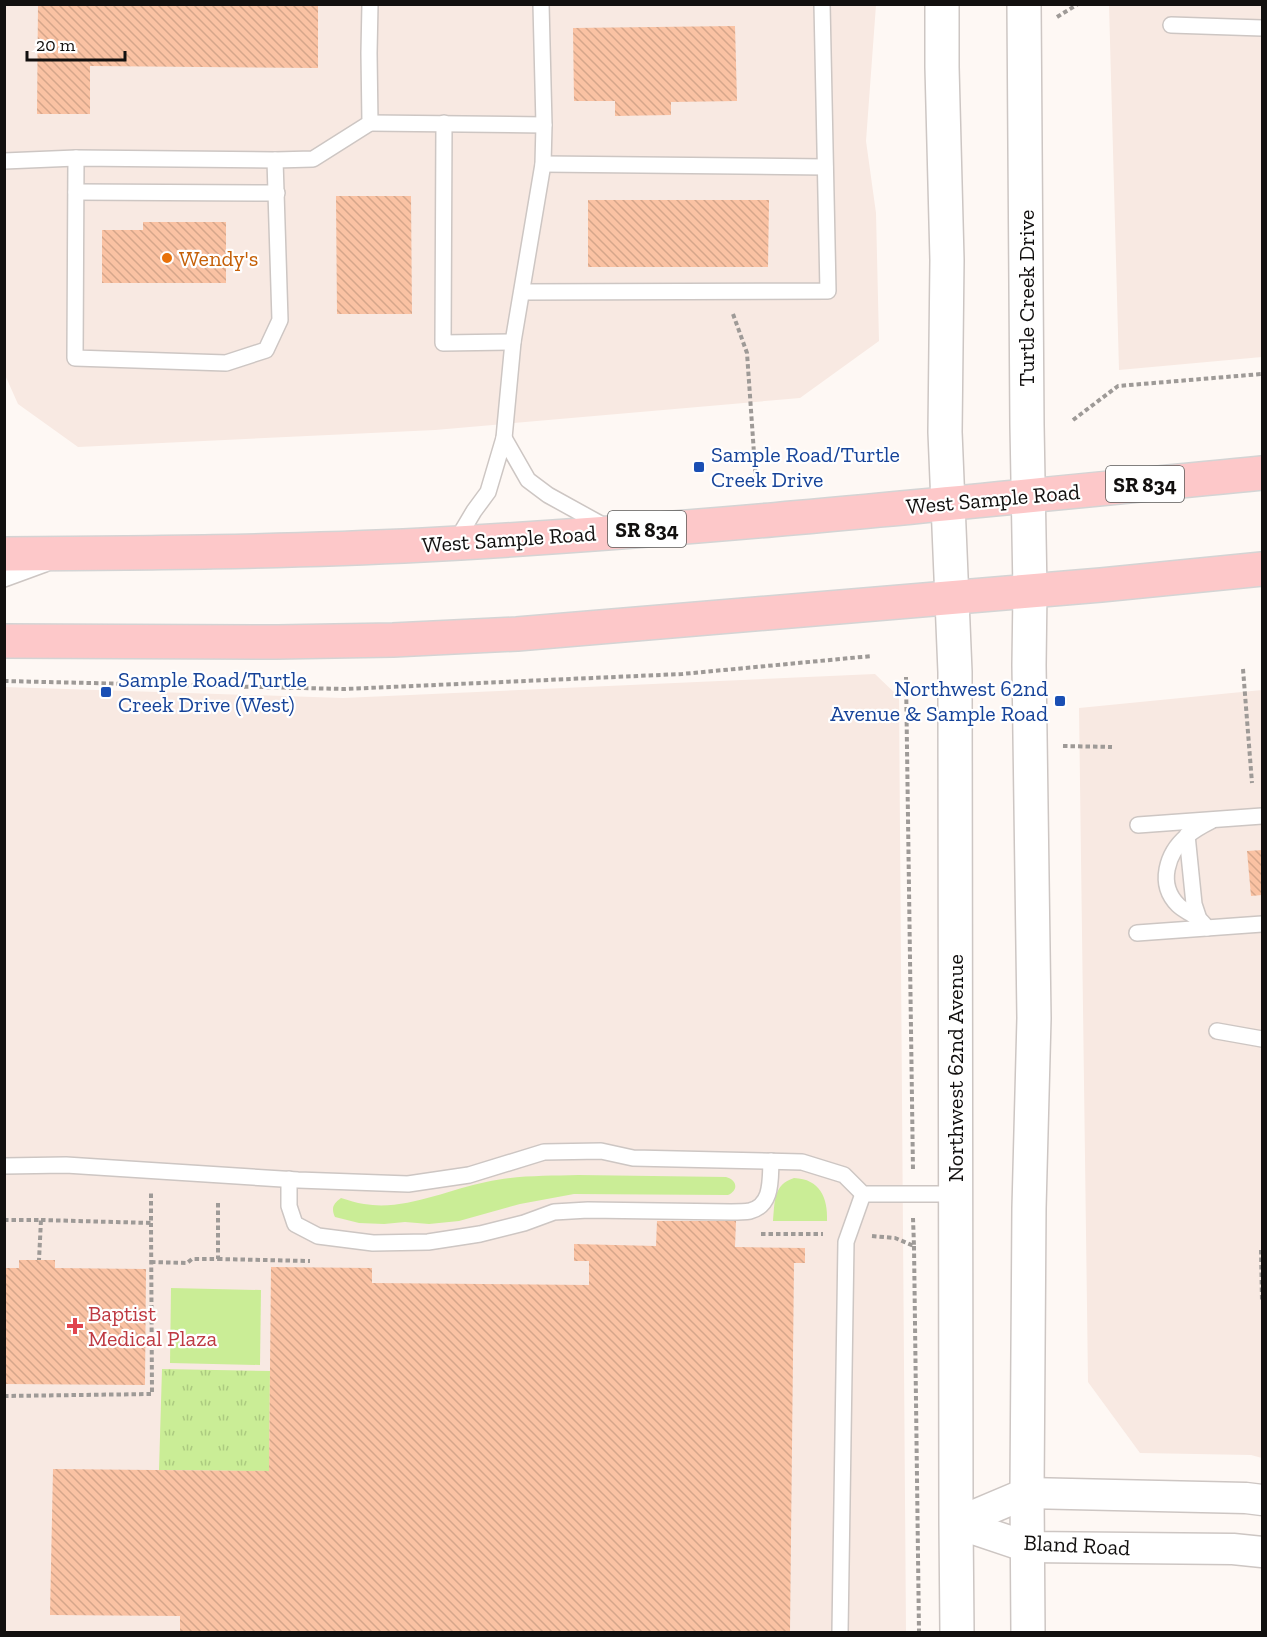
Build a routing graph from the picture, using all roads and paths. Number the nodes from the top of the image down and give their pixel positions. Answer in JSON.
{"nodes":[{"id":1,"x":370,"y":4,"type":"edge"},
{"id":2,"x":541,"y":4,"type":"edge"},
{"id":3,"x":822,"y":4,"type":"edge"},
{"id":4,"x":942,"y":4,"type":"edge"},
{"id":5,"x":1078,"y":4,"type":"edge"},
{"id":6,"x":1037,"y":12,"type":"edge"},
{"id":7,"x":1171,"y":25,"type":"dead end"},
{"id":8,"x":1263,"y":28,"type":"edge"},
{"id":9,"x":370,"y":123,"type":"junction"},
{"id":10,"x":444,"y":123,"type":"junction"},
{"id":11,"x":544,"y":125,"type":"junction"},
{"id":12,"x":76,"y":158,"type":"junction"},
{"id":13,"x":275,"y":160,"type":"junction"},
{"id":14,"x":4,"y":161,"type":"edge"},
{"id":15,"x":543,"y":164,"type":"junction"},
{"id":16,"x":825,"y":167,"type":"junction"},
{"id":17,"x":76,"y":192,"type":"junction"},
{"id":18,"x":277,"y":193,"type":"junction"},
{"id":19,"x":732,"y":291,"type":"junction"},
{"id":20,"x":522,"y":292,"type":"junction"},
{"id":21,"x":513,"y":342,"type":"junction"},
{"id":22,"x":1263,"y":374,"type":"edge"},
{"id":23,"x":1073,"y":420,"type":"dead end"},
{"id":24,"x":504,"y":438,"type":"junction"},
{"id":25,"x":1263,"y":473,"type":"edge"},
{"id":26,"x":756,"y":482,"type":"dead end"},
{"id":27,"x":1028,"y":495,"type":"junction"},
{"id":28,"x":948,"y":503,"type":"junction"},
{"id":29,"x":614,"y":532,"type":"junction"},
{"id":30,"x":455,"y":543,"type":"junction"},
{"id":31,"x":74,"y":554,"type":"junction"},
{"id":32,"x":4,"y":555,"type":"edge"},
{"id":33,"x":1263,"y":569,"type":"edge"},
{"id":34,"x":4,"y":579,"type":"edge"},
{"id":35,"x":1030,"y":591,"type":"junction"},
{"id":36,"x":952,"y":597,"type":"junction"},
{"id":37,"x":4,"y":641,"type":"edge"},
{"id":38,"x":872,"y":656,"type":"dead end"},
{"id":39,"x":1243,"y":669,"type":"dead end"},
{"id":40,"x":906,"y":677,"type":"dead end"},
{"id":41,"x":4,"y":681,"type":"edge"},
{"id":42,"x":1060,"y":746,"type":"dead end"},
{"id":43,"x":1112,"y":747,"type":"dead end"},
{"id":44,"x":1252,"y":783,"type":"dead end"},
{"id":45,"x":1263,"y":816,"type":"edge"},
{"id":46,"x":1211,"y":821,"type":"junction"},
{"id":47,"x":1138,"y":825,"type":"dead end"},
{"id":48,"x":1187,"y":835,"type":"junction"},
{"id":49,"x":1203,"y":923,"type":"junction"},
{"id":50,"x":1263,"y":924,"type":"edge"},
{"id":51,"x":1137,"y":933,"type":"dead end"},
{"id":52,"x":1217,"y":1031,"type":"dead end"},
{"id":53,"x":1263,"y":1039,"type":"edge"},
{"id":54,"x":771,"y":1161,"type":"junction"},
{"id":55,"x":4,"y":1166,"type":"edge"},
{"id":56,"x":151,"y":1170,"type":"junction"},
{"id":57,"x":218,"y":1174,"type":"junction"},
{"id":58,"x":289,"y":1179,"type":"junction"},
{"id":59,"x":863,"y":1194,"type":"junction"},
{"id":60,"x":913,"y":1194,"type":"junction"},
{"id":61,"x":956,"y":1194,"type":"junction"},
{"id":62,"x":4,"y":1220,"type":"edge"},
{"id":63,"x":41,"y":1220,"type":"junction"},
{"id":64,"x":151,"y":1223,"type":"junction"},
{"id":65,"x":756,"y":1234,"type":"dead end"},
{"id":66,"x":849,"y":1234,"type":"junction"},
{"id":67,"x":914,"y":1246,"type":"junction"},
{"id":68,"x":1261,"y":1250,"type":"edge"},
{"id":69,"x":218,"y":1259,"type":"junction"},
{"id":70,"x":39,"y":1260,"type":"dead end"},
{"id":71,"x":311,"y":1261,"type":"dead end"},
{"id":72,"x":151,"y":1262,"type":"junction"},
{"id":73,"x":1263,"y":1300,"type":"edge"},
{"id":74,"x":4,"y":1396,"type":"edge"},
{"id":75,"x":1027,"y":1493,"type":"junction"},
{"id":76,"x":1263,"y":1500,"type":"edge"},
{"id":77,"x":956,"y":1522,"type":"junction"},
{"id":78,"x":1027,"y":1547,"type":"junction"},
{"id":79,"x":1263,"y":1552,"type":"edge"},
{"id":80,"x":840,"y":1632,"type":"edge"},
{"id":81,"x":918,"y":1632,"type":"edge"},
{"id":82,"x":957,"y":1632,"type":"edge"},
{"id":83,"x":1028,"y":1632,"type":"edge"}],
"edges":[{"from":1,"to":9,"type":"lane"},
{"from":2,"to":11,"type":"lane"},
{"from":3,"to":16,"type":"lane"},
{"from":4,"to":28,"type":"street"},
{"from":5,"to":6,"type":"path"},
{"from":6,"to":27,"type":"street","name":"Turtle Creek Drive"},
{"from":7,"to":8,"type":"lane"},
{"from":9,"to":10,"type":"lane"},
{"from":9,"to":13,"type":"lane"},
{"from":10,"to":11,"type":"lane"},
{"from":10,"to":21,"type":"lane"},
{"from":11,"to":15,"type":"lane"},
{"from":12,"to":13,"type":"lane"},
{"from":12,"to":14,"type":"lane"},
{"from":12,"to":17,"type":"lane"},
{"from":13,"to":18,"type":"lane"},
{"from":15,"to":16,"type":"lane"},
{"from":15,"to":20,"type":"lane"},
{"from":16,"to":19,"type":"lane"},
{"from":17,"to":18,"type":"lane"},
{"from":17,"to":18,"type":"lane"},
{"from":19,"to":20,"type":"lane"},
{"from":19,"to":26,"type":"path"},
{"from":20,"to":21,"type":"lane"},
{"from":21,"to":24,"type":"lane"},
{"from":22,"to":23,"type":"path"},
{"from":24,"to":29,"type":"lane"},
{"from":24,"to":30,"type":"lane"},
{"from":25,"to":27,"type":"main road","name":"West Sample Road","number":"SR 834"},
{"from":27,"to":28,"type":"main road","name":"West Sample Road","number":"SR 834"},
{"from":27,"to":35,"type":"street","name":"Turtle Creek Drive"},
{"from":28,"to":29,"type":"main road","name":"West Sample Road","number":"SR 834"},
{"from":28,"to":36,"type":"street","name":"Northwest 62nd Avenue"},
{"from":29,"to":30,"type":"main road","name":"West Sample Road","number":"SR 834"},
{"from":30,"to":31,"type":"main road","name":"West Sample Road","number":"SR 834"},
{"from":31,"to":32,"type":"main road","name":"West Sample Road","number":"SR 834"},
{"from":31,"to":34,"type":"lane"},
{"from":33,"to":35,"type":"main road"},
{"from":35,"to":36,"type":"main road"},
{"from":35,"to":75,"type":"street"},
{"from":36,"to":37,"type":"main road"},
{"from":36,"to":61,"type":"street","name":"Northwest 62nd Avenue"},
{"from":38,"to":41,"type":"path"},
{"from":39,"to":44,"type":"path"},
{"from":40,"to":60,"type":"path"},
{"from":42,"to":43,"type":"path"},
{"from":45,"to":46,"type":"lane"},
{"from":46,"to":47,"type":"lane"},
{"from":46,"to":48,"type":"lane"},
{"from":48,"to":49,"type":"lane"},
{"from":48,"to":49,"type":"lane"},
{"from":49,"to":50,"type":"lane"},
{"from":49,"to":51,"type":"lane"},
{"from":52,"to":53,"type":"lane"},
{"from":54,"to":58,"type":"lane"},
{"from":54,"to":58,"type":"lane"},
{"from":54,"to":59,"type":"lane"},
{"from":55,"to":56,"type":"lane"},
{"from":56,"to":57,"type":"lane"},
{"from":56,"to":64,"type":"path"},
{"from":57,"to":58,"type":"lane"},
{"from":57,"to":69,"type":"path"},
{"from":59,"to":60,"type":"lane"},
{"from":59,"to":66,"type":"lane"},
{"from":60,"to":61,"type":"lane"},
{"from":60,"to":67,"type":"path"},
{"from":61,"to":77,"type":"street","name":"Northwest 62nd Avenue"},
{"from":62,"to":63,"type":"path"},
{"from":63,"to":64,"type":"path"},
{"from":63,"to":70,"type":"path"},
{"from":64,"to":72,"type":"path"},
{"from":65,"to":66,"type":"path"},
{"from":66,"to":67,"type":"path"},
{"from":66,"to":80,"type":"lane"},
{"from":67,"to":81,"type":"path"},
{"from":68,"to":73,"type":"path"},
{"from":69,"to":71,"type":"path"},
{"from":69,"to":72,"type":"path"},
{"from":72,"to":74,"type":"path"},
{"from":75,"to":76,"type":"street","name":"Bland Road"},
{"from":75,"to":77,"type":"street","name":"Bland Road"},
{"from":75,"to":78,"type":"street"},
{"from":77,"to":78,"type":"street","name":"Bland Road"},
{"from":77,"to":82,"type":"street","name":"Northwest 62nd Avenue"},
{"from":78,"to":79,"type":"street","name":"Bland Road"},
{"from":78,"to":83,"type":"street"}]}
